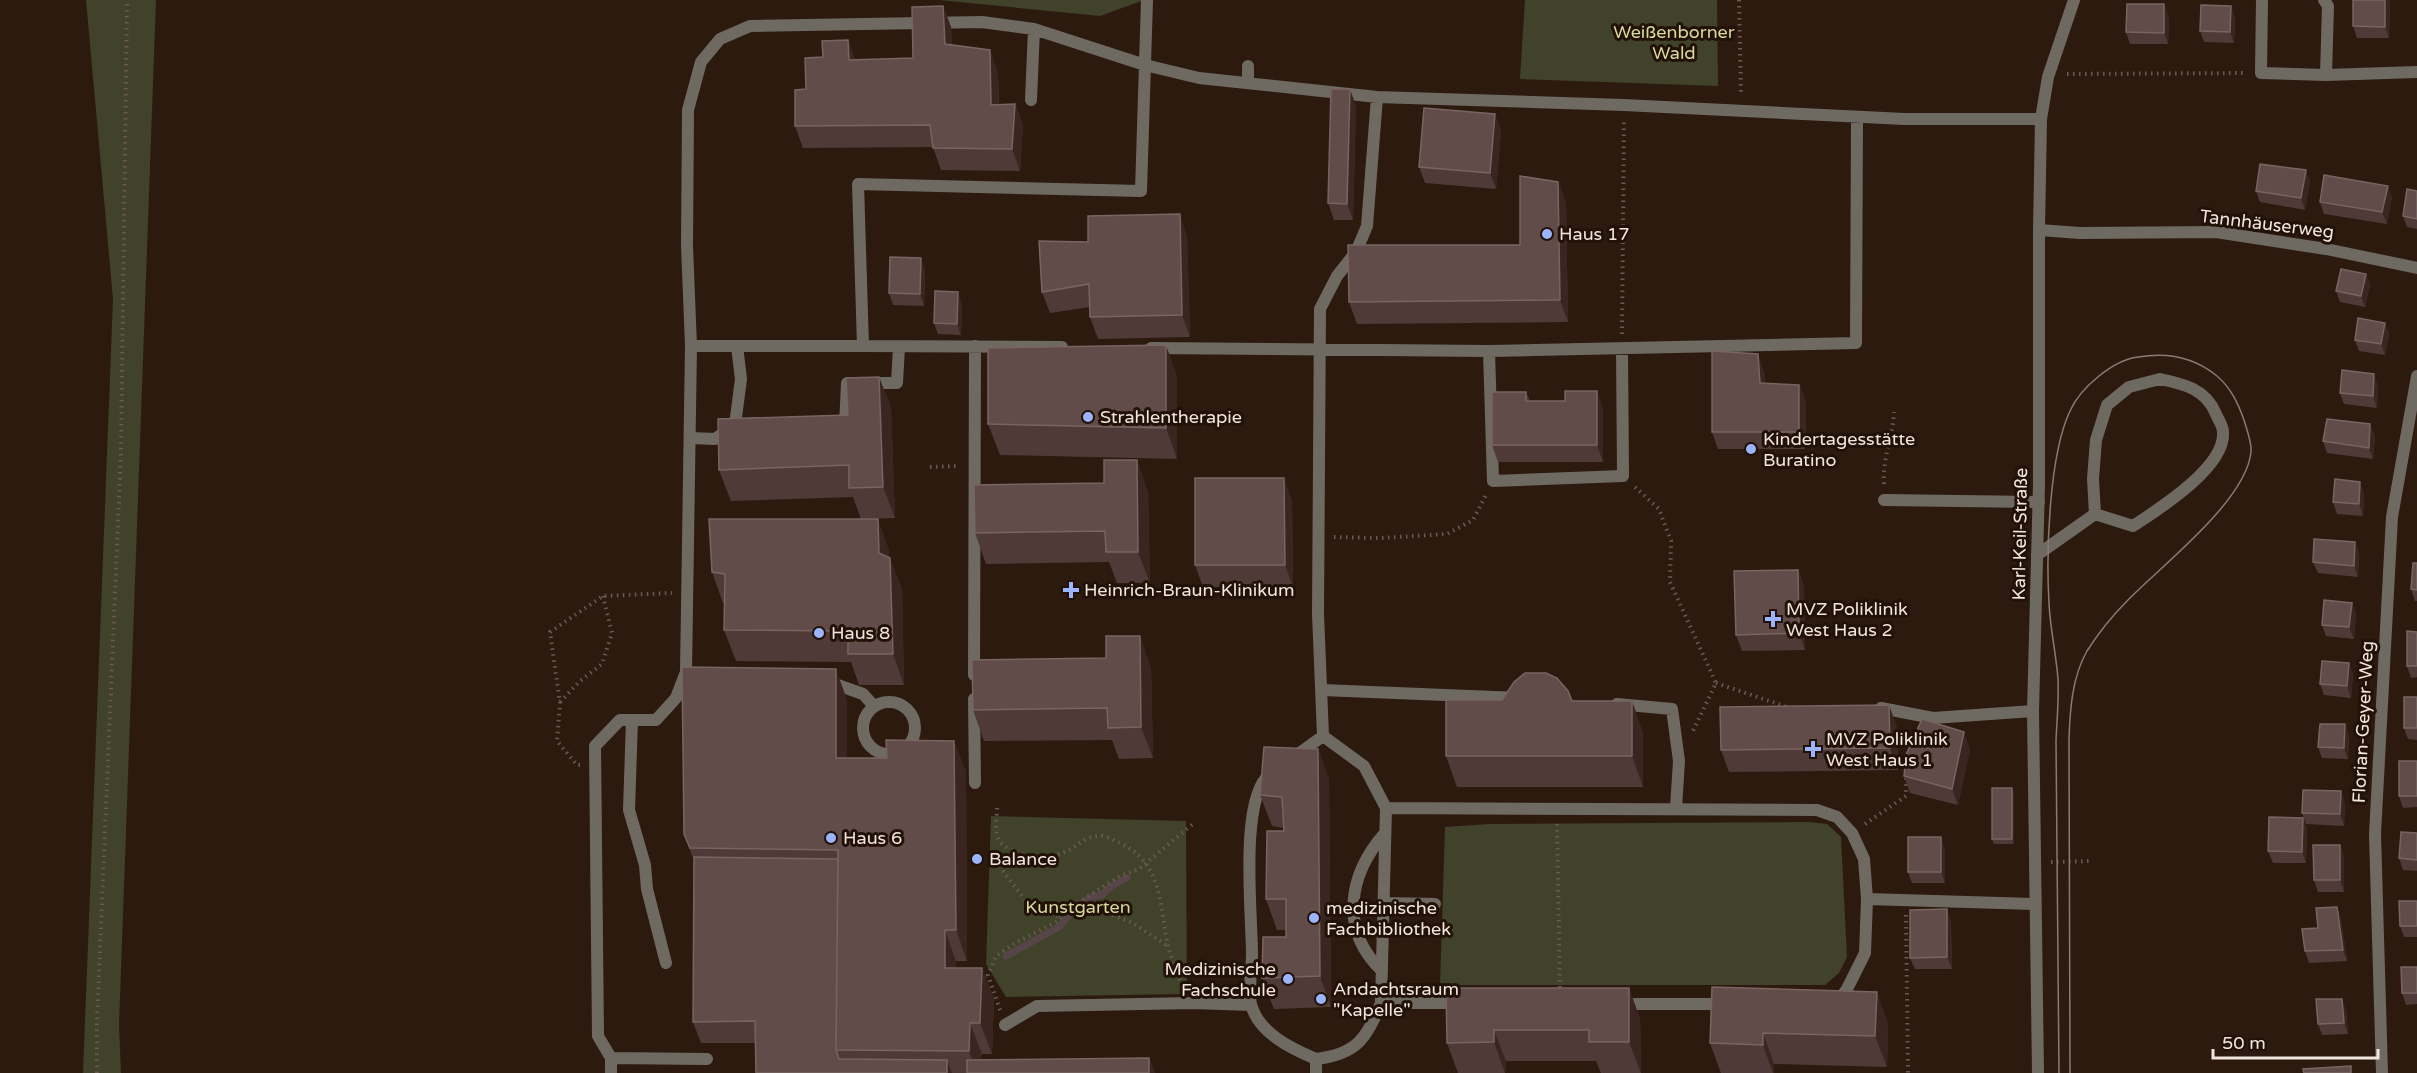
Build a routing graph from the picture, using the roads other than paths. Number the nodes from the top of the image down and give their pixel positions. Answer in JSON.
{"nodes":[{"id":1,"x":1148,"y":0,"type":"edge"},
{"id":2,"x":2074,"y":0,"type":"edge"},
{"id":3,"x":2262,"y":0,"type":"edge"},
{"id":4,"x":2325,"y":0,"type":"edge"},
{"id":5,"x":1034,"y":30,"type":"junction"},
{"id":6,"x":1145,"y":65,"type":"junction"},
{"id":7,"x":1248,"y":66,"type":"dead end"},
{"id":8,"x":2417,"y":72,"type":"edge"},
{"id":9,"x":2326,"y":75,"type":"junction"},
{"id":10,"x":1248,"y":83,"type":"junction"},
{"id":11,"x":1377,"y":97,"type":"junction"},
{"id":12,"x":1031,"y":100,"type":"dead end"},
{"id":13,"x":1857,"y":117,"type":"junction"},
{"id":14,"x":2041,"y":119,"type":"junction"},
{"id":15,"x":2039,"y":230,"type":"junction"},
{"id":16,"x":2417,"y":267,"type":"edge"},
{"id":17,"x":691,"y":346,"type":"junction"},
{"id":18,"x":737,"y":346,"type":"junction"},
{"id":19,"x":863,"y":346,"type":"junction"},
{"id":20,"x":975,"y":346,"type":"junction"},
{"id":21,"x":899,"y":347,"type":"junction"},
{"id":22,"x":1070,"y":347,"type":"edge"},
{"id":23,"x":1141,"y":348,"type":"edge"},
{"id":24,"x":1622,"y":349,"type":"junction"},
{"id":25,"x":1319,"y":350,"type":"junction"},
{"id":26,"x":1489,"y":351,"type":"junction"},
{"id":27,"x":2417,"y":376,"type":"edge"},
{"id":28,"x":823,"y":426,"type":"edge"},
{"id":29,"x":690,"y":438,"type":"junction"},
{"id":30,"x":1884,"y":500,"type":"dead end"},
{"id":31,"x":2039,"y":502,"type":"junction"},
{"id":32,"x":2095,"y":514,"type":"junction"},
{"id":33,"x":2037,"y":555,"type":"junction"},
{"id":34,"x":819,"y":675,"type":"edge"},
{"id":35,"x":1322,"y":690,"type":"junction"},
{"id":36,"x":1535,"y":699,"type":"edge"},
{"id":37,"x":1605,"y":703,"type":"edge"},
{"id":38,"x":874,"y":706,"type":"junction"},
{"id":39,"x":1881,"y":708,"type":"edge"},
{"id":40,"x":2033,"y":711,"type":"junction"},
{"id":41,"x":632,"y":720,"type":"junction"},
{"id":42,"x":1323,"y":736,"type":"junction"},
{"id":43,"x":975,"y":783,"type":"dead end"},
{"id":44,"x":1386,"y":808,"type":"junction"},
{"id":45,"x":1676,"y":808,"type":"junction"},
{"id":46,"x":1385,"y":833,"type":"junction"},
{"id":47,"x":1867,"y":899,"type":"junction"},
{"id":48,"x":1384,"y":903,"type":"junction"},
{"id":49,"x":2035,"y":903,"type":"junction"},
{"id":50,"x":1435,"y":904,"type":"dead end"},
{"id":51,"x":666,"y":963,"type":"dead end"},
{"id":52,"x":1382,"y":971,"type":"junction"},
{"id":53,"x":1381,"y":1003,"type":"junction"},
{"id":54,"x":1477,"y":1003,"type":"edge"},
{"id":55,"x":1606,"y":1004,"type":"edge"},
{"id":56,"x":1744,"y":1004,"type":"edge"},
{"id":57,"x":1825,"y":1004,"type":"edge"},
{"id":58,"x":1251,"y":1005,"type":"junction"},
{"id":59,"x":1005,"y":1024,"type":"road end"},
{"id":60,"x":610,"y":1058,"type":"junction"},
{"id":61,"x":707,"y":1059,"type":"dead end"},
{"id":62,"x":1316,"y":1059,"type":"junction"},
{"id":63,"x":611,"y":1073,"type":"edge"},
{"id":64,"x":1316,"y":1073,"type":"edge"},
{"id":65,"x":2037,"y":1073,"type":"edge"},
{"id":66,"x":2382,"y":1073,"type":"edge"}],
"edges":[{"from":1,"to":6,"type":"street"},
{"from":2,"to":14,"type":"street","name":"Karl-Keil-Straße"},
{"from":3,"to":9,"type":"street"},
{"from":4,"to":9,"type":"street"},
{"from":5,"to":6,"type":"street"},
{"from":5,"to":12,"type":"street"},
{"from":5,"to":17,"type":"street"},
{"from":6,"to":10,"type":"street"},
{"from":6,"to":19,"type":"street"},
{"from":7,"to":10,"type":"street"},
{"from":8,"to":9,"type":"street"},
{"from":10,"to":11,"type":"street"},
{"from":11,"to":13,"type":"street"},
{"from":11,"to":25,"type":"street"},
{"from":13,"to":14,"type":"street"},
{"from":13,"to":24,"type":"street"},
{"from":14,"to":15,"type":"street","name":"Karl-Keil-Straße"},
{"from":15,"to":16,"type":"street","name":"Tannhäuserweg"},
{"from":15,"to":31,"type":"street","name":"Karl-Keil-Straße"},
{"from":17,"to":18,"type":"street"},
{"from":17,"to":29,"type":"street"},
{"from":18,"to":19,"type":"street"},
{"from":18,"to":29,"type":"street"},
{"from":19,"to":21,"type":"street"},
{"from":20,"to":21,"type":"street"},
{"from":20,"to":22,"type":"street"},
{"from":20,"to":43,"type":"street"},
{"from":21,"to":28,"type":"street"},
{"from":23,"to":25,"type":"street"},
{"from":24,"to":26,"type":"street"},
{"from":24,"to":26,"type":"street"},
{"from":25,"to":26,"type":"street"},
{"from":25,"to":35,"type":"street"},
{"from":27,"to":66,"type":"street","name":"Florian-Geyer-Weg"},
{"from":29,"to":41,"type":"street"},
{"from":30,"to":31,"type":"street"},
{"from":31,"to":33,"type":"street","name":"Karl-Keil-Straße"},
{"from":32,"to":32,"type":"street"},
{"from":32,"to":33,"type":"street"},
{"from":33,"to":40,"type":"street","name":"Karl-Keil-Straße"},
{"from":34,"to":38,"type":"street"},
{"from":35,"to":36,"type":"street"},
{"from":35,"to":42,"type":"street"},
{"from":37,"to":45,"type":"street"},
{"from":38,"to":38,"type":"street"},
{"from":39,"to":40,"type":"street"},
{"from":40,"to":49,"type":"street","name":"Karl-Keil-Straße"},
{"from":41,"to":51,"type":"street"},
{"from":41,"to":60,"type":"street"},
{"from":42,"to":44,"type":"street"},
{"from":42,"to":58,"type":"street"},
{"from":44,"to":45,"type":"street"},
{"from":44,"to":46,"type":"street"},
{"from":45,"to":47,"type":"street"},
{"from":46,"to":48,"type":"street"},
{"from":46,"to":52,"type":"street"},
{"from":47,"to":49,"type":"street"},
{"from":47,"to":57,"type":"street"},
{"from":48,"to":50,"type":"street"},
{"from":48,"to":52,"type":"street"},
{"from":49,"to":65,"type":"street","name":"Karl-Keil-Straße"},
{"from":52,"to":53,"type":"street"},
{"from":53,"to":54,"type":"street"},
{"from":53,"to":62,"type":"street"},
{"from":55,"to":56,"type":"street"},
{"from":58,"to":59,"type":"street"},
{"from":58,"to":62,"type":"street"},
{"from":60,"to":61,"type":"street"},
{"from":60,"to":63,"type":"street"},
{"from":62,"to":64,"type":"street"}]}
